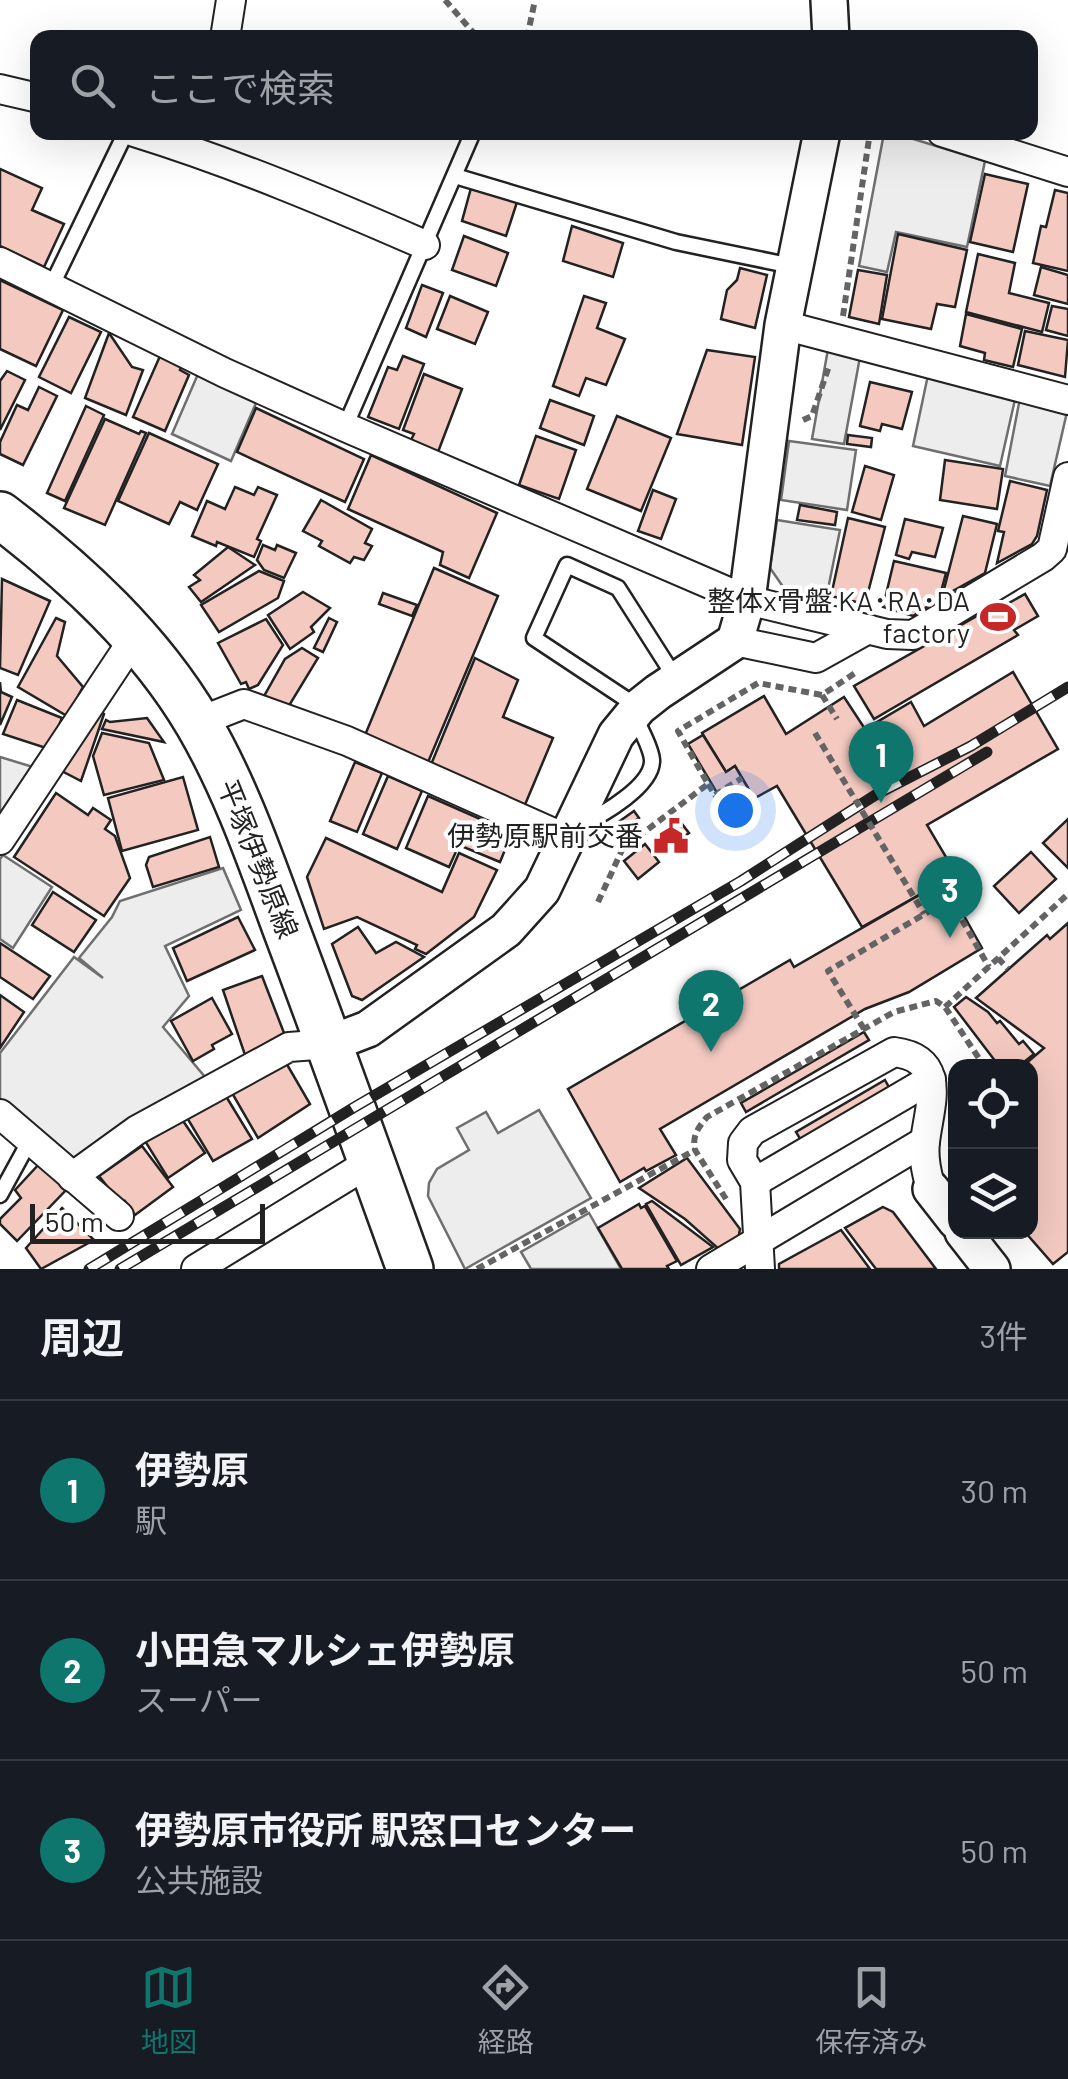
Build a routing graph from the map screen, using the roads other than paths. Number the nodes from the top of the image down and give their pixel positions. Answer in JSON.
{"nodes":[{"id":1,"x":231,"y":0,"type":"edge"},
{"id":2,"x":829,"y":0,"type":"edge"},
{"id":3,"x":225,"y":30,"type":"edge"},
{"id":4,"x":831,"y":30,"type":"edge"},
{"id":5,"x":0,"y":88,"type":"edge"},
{"id":6,"x":30,"y":96,"type":"edge"},
{"id":7,"x":122,"y":140,"type":"edge"},
{"id":8,"x":469,"y":140,"type":"edge"},
{"id":9,"x":820,"y":140,"type":"edge"},
{"id":10,"x":967,"y":140,"type":"edge"},
{"id":11,"x":201,"y":142,"type":"edge"},
{"id":12,"x":1068,"y":172,"type":"edge"},
{"id":13,"x":455,"y":176,"type":"junction"},
{"id":14,"x":425,"y":245,"type":"junction"},
{"id":15,"x":0,"y":262,"type":"edge"},
{"id":16,"x":794,"y":266,"type":"junction"},
{"id":17,"x":51,"y":287,"type":"junction"},
{"id":18,"x":783,"y":325,"type":"junction"},
{"id":19,"x":1068,"y":400,"type":"edge"},
{"id":20,"x":345,"y":427,"type":"junction"},
{"id":21,"x":1068,"y":477,"type":"edge"},
{"id":22,"x":0,"y":515,"type":"edge"},
{"id":23,"x":747,"y":600,"type":"junction"},
{"id":24,"x":868,"y":629,"type":"junction"},
{"id":25,"x":135,"y":637,"type":"junction"},
{"id":26,"x":735,"y":641,"type":"junction"},
{"id":27,"x":676,"y":680,"type":"junction"},
{"id":28,"x":636,"y":710,"type":"junction"},
{"id":29,"x":198,"y":722,"type":"junction"},
{"id":30,"x":569,"y":833,"type":"junction"},
{"id":31,"x":0,"y":840,"type":"edge"},
{"id":32,"x":329,"y":1044,"type":"junction"},
{"id":33,"x":931,"y":1079,"type":"junction"},
{"id":34,"x":0,"y":1114,"type":"edge"},
{"id":35,"x":30,"y":1140,"type":"junction"},
{"id":36,"x":925,"y":1141,"type":"junction"},
{"id":37,"x":372,"y":1161,"type":"junction"},
{"id":38,"x":884,"y":1166,"type":"junction"},
{"id":39,"x":72,"y":1177,"type":"junction"},
{"id":40,"x":754,"y":1182,"type":"junction"},
{"id":41,"x":931,"y":1190,"type":"junction"},
{"id":42,"x":0,"y":1195,"type":"edge"},
{"id":43,"x":948,"y":1212,"type":"edge"},
{"id":44,"x":119,"y":1216,"type":"dead end"},
{"id":45,"x":968,"y":1239,"type":"edge"},
{"id":46,"x":760,"y":1255,"type":"edge"},
{"id":47,"x":196,"y":1269,"type":"edge"},
{"id":48,"x":410,"y":1269,"type":"edge"},
{"id":49,"x":711,"y":1269,"type":"edge"},
{"id":50,"x":992,"y":1269,"type":"edge"}],
"edges":[{"from":1,"to":3,"type":"street"},
{"from":2,"to":4,"type":"street"},
{"from":5,"to":6,"type":"street"},
{"from":7,"to":17,"type":"lane"},
{"from":8,"to":13,"type":"lane"},
{"from":9,"to":16,"type":"street"},
{"from":10,"to":12,"type":"street"},
{"from":11,"to":14,"type":"street"},
{"from":13,"to":14,"type":"lane"},
{"from":13,"to":16,"type":"lane"},
{"from":14,"to":20,"type":"lane"},
{"from":15,"to":17,"type":"street"},
{"from":16,"to":18,"type":"street"},
{"from":17,"to":20,"type":"street"},
{"from":18,"to":19,"type":"street"},
{"from":18,"to":23,"type":"street"},
{"from":20,"to":23,"type":"street"},
{"from":21,"to":24,"type":"street"},
{"from":22,"to":25,"type":"main road","name":"平塚伊勢原線"},
{"from":23,"to":24,"type":"street"},
{"from":23,"to":26,"type":"street"},
{"from":24,"to":26,"type":"street"},
{"from":25,"to":29,"type":"main road","name":"平塚伊勢原線"},
{"from":25,"to":31,"type":"street"},
{"from":26,"to":27,"type":"street"},
{"from":27,"to":28,"type":"street"},
{"from":27,"to":28,"type":"lane"},
{"from":28,"to":30,"type":"street"},
{"from":28,"to":30,"type":"lane"},
{"from":29,"to":30,"type":"street"},
{"from":29,"to":32,"type":"main road","name":"平塚伊勢原線"},
{"from":30,"to":32,"type":"street"},
{"from":32,"to":37,"type":"main road","name":"平塚伊勢原線"},
{"from":32,"to":39,"type":"street"},
{"from":33,"to":36,"type":"street"},
{"from":33,"to":40,"type":"street"},
{"from":33,"to":40,"type":"street"},
{"from":34,"to":35,"type":"street"},
{"from":35,"to":39,"type":"street"},
{"from":35,"to":42,"type":"lane"},
{"from":36,"to":38,"type":"street"},
{"from":36,"to":41,"type":"street"},
{"from":37,"to":47,"type":"street"},
{"from":37,"to":48,"type":"main road","name":"平塚伊勢原線"},
{"from":38,"to":41,"type":"street"},
{"from":38,"to":46,"type":"street"},
{"from":39,"to":44,"type":"street"},
{"from":40,"to":46,"type":"street"},
{"from":41,"to":43,"type":"street"},
{"from":45,"to":50,"type":"street"},
{"from":46,"to":49,"type":"street"}]}
